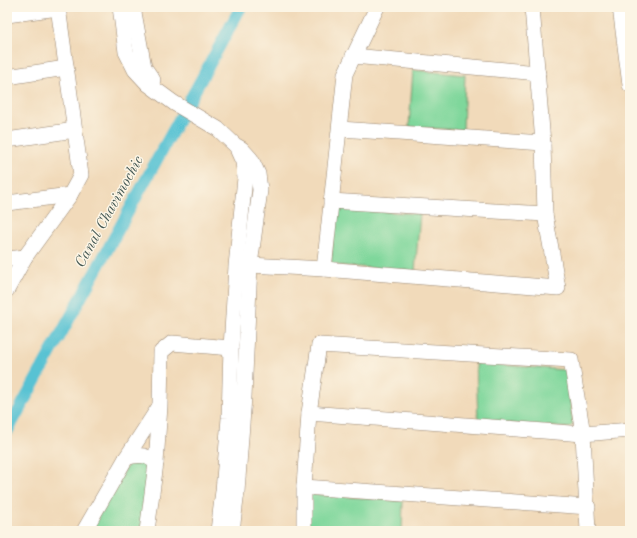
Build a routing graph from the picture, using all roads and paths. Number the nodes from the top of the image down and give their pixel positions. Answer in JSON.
{"nodes":[{"id":1,"x":58,"y":7,"type":"edge"},
{"id":2,"x":120,"y":7,"type":"edge"},
{"id":3,"x":133,"y":7,"type":"edge"},
{"id":4,"x":376,"y":7,"type":"edge"},
{"id":5,"x":532,"y":7,"type":"edge"},
{"id":6,"x":620,"y":7,"type":"edge"},
{"id":7,"x":7,"y":15,"type":"edge"},
{"id":8,"x":353,"y":56,"type":"junction"},
{"id":9,"x":66,"y":68,"type":"junction"},
{"id":10,"x":538,"y":73,"type":"junction"},
{"id":11,"x":7,"y":77,"type":"edge"},
{"id":12,"x":630,"y":86,"type":"edge"},
{"id":13,"x":161,"y":92,"type":"junction"},
{"id":14,"x":340,"y":129,"type":"junction"},
{"id":15,"x":75,"y":130,"type":"junction"},
{"id":16,"x":7,"y":140,"type":"edge"},
{"id":17,"x":542,"y":143,"type":"junction"},
{"id":18,"x":235,"y":145,"type":"junction"},
{"id":19,"x":70,"y":196,"type":"junction"},
{"id":20,"x":331,"y":201,"type":"junction"},
{"id":21,"x":7,"y":203,"type":"edge"},
{"id":22,"x":545,"y":214,"type":"junction"},
{"id":23,"x":25,"y":257,"type":"junction"},
{"id":24,"x":7,"y":259,"type":"edge"},
{"id":25,"x":250,"y":265,"type":"junction"},
{"id":26,"x":324,"y":269,"type":"junction"},
{"id":27,"x":7,"y":290,"type":"edge"},
{"id":28,"x":231,"y":348,"type":"junction"},
{"id":29,"x":160,"y":406,"type":"junction"},
{"id":30,"x":309,"y":413,"type":"junction"},
{"id":31,"x":630,"y":430,"type":"edge"},
{"id":32,"x":583,"y":434,"type":"junction"},
{"id":33,"x":126,"y":458,"type":"junction"},
{"id":34,"x":156,"y":463,"type":"junction"},
{"id":35,"x":304,"y":487,"type":"junction"},
{"id":36,"x":588,"y":507,"type":"junction"},
{"id":37,"x":84,"y":531,"type":"edge"},
{"id":38,"x":147,"y":531,"type":"edge"},
{"id":39,"x":218,"y":531,"type":"edge"},
{"id":40,"x":232,"y":531,"type":"edge"},
{"id":41,"x":304,"y":531,"type":"edge"},
{"id":42,"x":588,"y":531,"type":"edge"}],
"edges":[{"from":1,"to":7,"type":"street"},
{"from":1,"to":9,"type":"street"},
{"from":2,"to":13,"type":"street"},
{"from":3,"to":13,"type":"street"},
{"from":4,"to":8,"type":"street"},
{"from":5,"to":10,"type":"street"},
{"from":6,"to":12,"type":"street"},
{"from":8,"to":10,"type":"street"},
{"from":8,"to":14,"type":"street"},
{"from":9,"to":11,"type":"street"},
{"from":9,"to":15,"type":"street"},
{"from":10,"to":17,"type":"street"},
{"from":13,"to":18,"type":"street"},
{"from":14,"to":17,"type":"street"},
{"from":14,"to":20,"type":"street"},
{"from":15,"to":16,"type":"street"},
{"from":15,"to":19,"type":"street"},
{"from":17,"to":22,"type":"street"},
{"from":18,"to":25,"type":"street"},
{"from":18,"to":28,"type":"street"},
{"from":19,"to":21,"type":"street"},
{"from":19,"to":23,"type":"street"},
{"from":20,"to":22,"type":"street"},
{"from":20,"to":26,"type":"street"},
{"from":22,"to":26,"type":"street"},
{"from":23,"to":24,"type":"street"},
{"from":23,"to":27,"type":"street"},
{"from":25,"to":26,"type":"street"},
{"from":25,"to":40,"type":"street"},
{"from":28,"to":29,"type":"street"},
{"from":28,"to":39,"type":"street"},
{"from":29,"to":33,"type":"street"},
{"from":29,"to":34,"type":"street"},
{"from":30,"to":32,"type":"street"},
{"from":30,"to":32,"type":"street"},
{"from":30,"to":35,"type":"street"},
{"from":31,"to":32,"type":"street"},
{"from":32,"to":36,"type":"street"},
{"from":33,"to":34,"type":"street"},
{"from":33,"to":37,"type":"street"},
{"from":34,"to":38,"type":"street"},
{"from":35,"to":36,"type":"street"},
{"from":35,"to":41,"type":"street"},
{"from":36,"to":42,"type":"street"}]}
